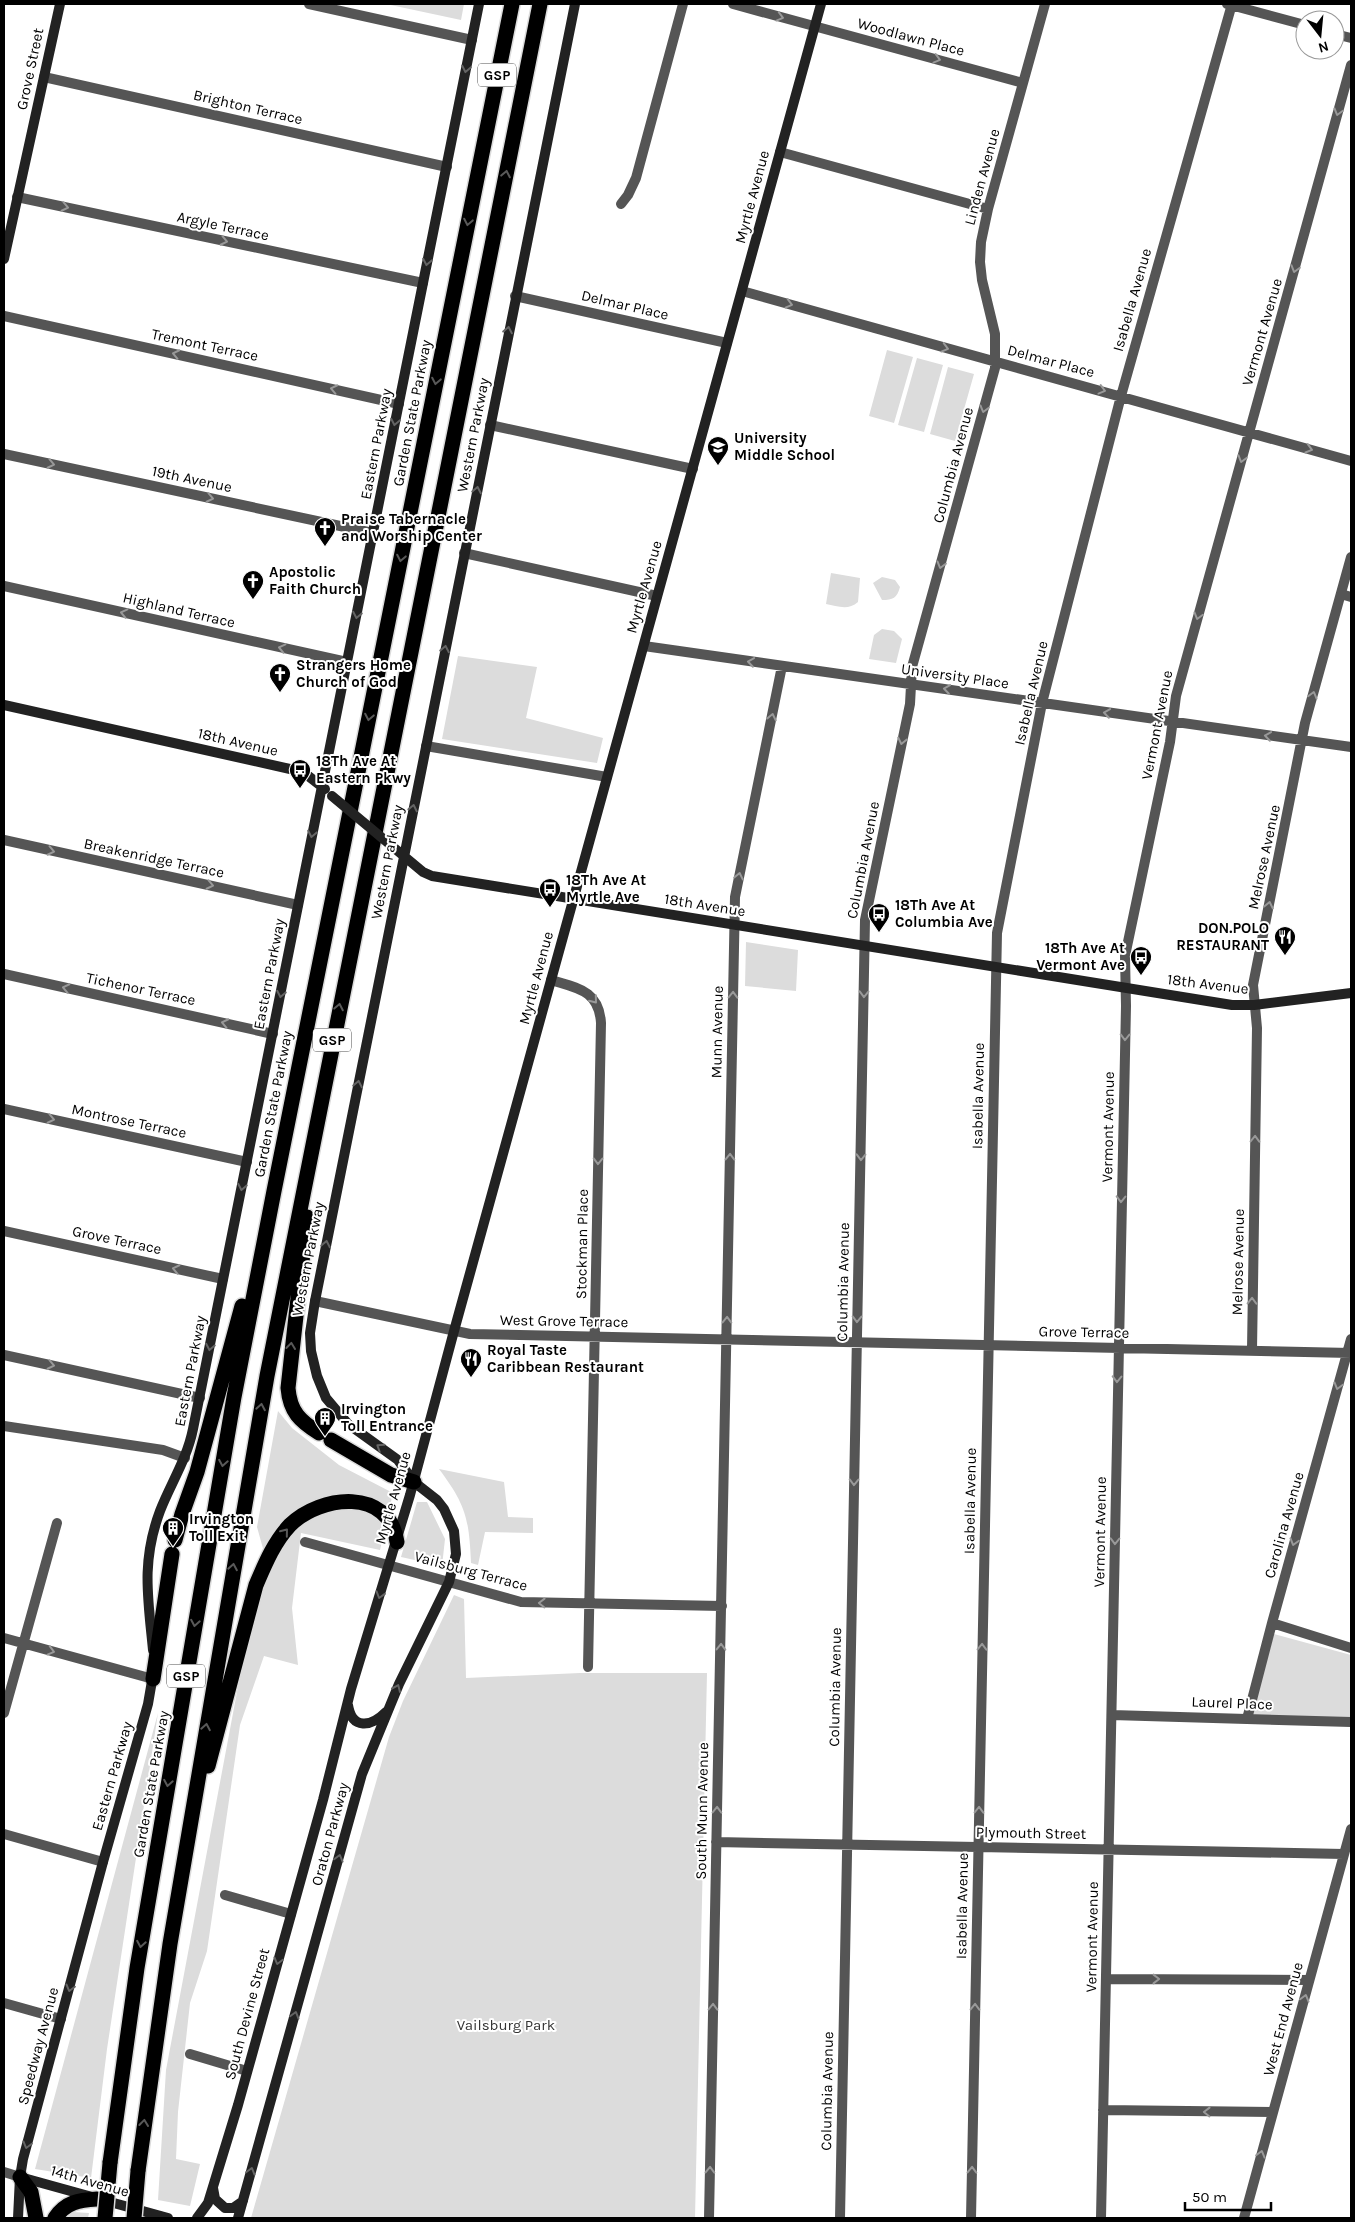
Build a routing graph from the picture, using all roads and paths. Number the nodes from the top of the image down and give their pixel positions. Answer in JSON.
{"nodes":[{"id":1,"x":60,"y":4,"type":"edge"},
{"id":2,"x":309,"y":4,"type":"edge"},
{"id":3,"x":479,"y":4,"type":"edge"},
{"id":4,"x":501,"y":4,"type":"edge"},
{"id":5,"x":512,"y":4,"type":"edge"},
{"id":6,"x":540,"y":4,"type":"edge"},
{"id":7,"x":551,"y":4,"type":"edge"},
{"id":8,"x":575,"y":4,"type":"edge"},
{"id":9,"x":683,"y":4,"type":"edge"},
{"id":10,"x":734,"y":4,"type":"edge"},
{"id":11,"x":821,"y":4,"type":"edge"},
{"id":12,"x":1045,"y":4,"type":"edge"},
{"id":13,"x":1230,"y":4,"type":"edge"},
{"id":14,"x":1295,"y":22,"type":"edge"},
{"id":15,"x":815,"y":26,"type":"junction"},
{"id":16,"x":472,"y":40,"type":"junction"},
{"id":17,"x":1351,"y":65,"type":"edge"},
{"id":18,"x":44,"y":77,"type":"junction"},
{"id":19,"x":1023,"y":83,"type":"junction"},
{"id":20,"x":523,"y":89,"type":"junction"},
{"id":21,"x":482,"y":147,"type":"junction"},
{"id":22,"x":780,"y":152,"type":"junction"},
{"id":23,"x":447,"y":167,"type":"junction"},
{"id":24,"x":17,"y":197,"type":"junction"},
{"id":25,"x":621,"y":204,"type":"dead end"},
{"id":26,"x":988,"y":209,"type":"junction"},
{"id":27,"x":4,"y":259,"type":"edge"},
{"id":28,"x":423,"y":283,"type":"junction"},
{"id":29,"x":742,"y":291,"type":"junction"},
{"id":30,"x":515,"y":296,"type":"junction"},
{"id":31,"x":4,"y":316,"type":"edge"},
{"id":32,"x":727,"y":343,"type":"junction"},
{"id":33,"x":996,"y":362,"type":"junction"},
{"id":34,"x":1121,"y":396,"type":"junction"},
{"id":35,"x":399,"y":404,"type":"junction"},
{"id":36,"x":490,"y":425,"type":"junction"},
{"id":37,"x":1249,"y":432,"type":"junction"},
{"id":38,"x":4,"y":454,"type":"edge"},
{"id":39,"x":1351,"y":461,"type":"edge"},
{"id":40,"x":692,"y":469,"type":"junction"},
{"id":41,"x":373,"y":533,"type":"junction"},
{"id":42,"x":464,"y":553,"type":"junction"},
{"id":43,"x":1351,"y":557,"type":"edge"},
{"id":44,"x":4,"y":586,"type":"edge"},
{"id":45,"x":1346,"y":595,"type":"edge"},
{"id":46,"x":657,"y":596,"type":"junction"},
{"id":47,"x":644,"y":646,"type":"junction"},
{"id":48,"x":347,"y":662,"type":"junction"},
{"id":49,"x":782,"y":666,"type":"junction"},
{"id":50,"x":910,"y":684,"type":"junction"},
{"id":51,"x":1042,"y":703,"type":"junction"},
{"id":52,"x":4,"y":705,"type":"edge"},
{"id":53,"x":1172,"y":722,"type":"junction"},
{"id":54,"x":1302,"y":740,"type":"junction"},
{"id":55,"x":426,"y":746,"type":"junction"},
{"id":56,"x":1351,"y":747,"type":"edge"},
{"id":57,"x":607,"y":777,"type":"junction"},
{"id":58,"x":321,"y":786,"type":"junction"},
{"id":59,"x":4,"y":840,"type":"edge"},
{"id":60,"x":404,"y":856,"type":"junction"},
{"id":61,"x":574,"y":898,"type":"junction"},
{"id":62,"x":298,"y":905,"type":"junction"},
{"id":63,"x":734,"y":924,"type":"junction"},
{"id":64,"x":865,"y":946,"type":"junction"},
{"id":65,"x":996,"y":967,"type":"junction"},
{"id":66,"x":4,"y":974,"type":"edge"},
{"id":67,"x":551,"y":980,"type":"junction"},
{"id":68,"x":1125,"y":988,"type":"junction"},
{"id":69,"x":1351,"y":993,"type":"edge"},
{"id":70,"x":1254,"y":1005,"type":"junction"},
{"id":71,"x":273,"y":1034,"type":"junction"},
{"id":72,"x":322,"y":1094,"type":"junction"},
{"id":73,"x":4,"y":1109,"type":"edge"},
{"id":74,"x":247,"y":1162,"type":"junction"},
{"id":75,"x":274,"y":1191,"type":"junction"},
{"id":76,"x":4,"y":1231,"type":"edge"},
{"id":77,"x":223,"y":1279,"type":"junction"},
{"id":78,"x":315,"y":1300,"type":"junction"},
{"id":79,"x":454,"y":1331,"type":"junction"},
{"id":80,"x":595,"y":1336,"type":"junction"},
{"id":81,"x":1351,"y":1339,"type":"edge"},
{"id":82,"x":726,"y":1340,"type":"junction"},
{"id":83,"x":816,"y":1342,"type":"joint"},
{"id":84,"x":857,"y":1342,"type":"junction"},
{"id":85,"x":989,"y":1345,"type":"junction"},
{"id":86,"x":1118,"y":1347,"type":"junction"},
{"id":87,"x":1252,"y":1350,"type":"junction"},
{"id":88,"x":1349,"y":1353,"type":"edge"},
{"id":89,"x":4,"y":1355,"type":"edge"},
{"id":90,"x":200,"y":1398,"type":"junction"},
{"id":91,"x":726,"y":1404,"type":"joint"},
{"id":92,"x":4,"y":1426,"type":"edge"},
{"id":93,"x":185,"y":1458,"type":"junction"},
{"id":94,"x":414,"y":1482,"type":"junction"},
{"id":95,"x":57,"y":1523,"type":"dead end"},
{"id":96,"x":305,"y":1542,"type":"dead end"},
{"id":97,"x":396,"y":1542,"type":"junction"},
{"id":98,"x":390,"y":1564,"type":"junction"},
{"id":99,"x":449,"y":1582,"type":"junction"},
{"id":100,"x":590,"y":1604,"type":"junction"},
{"id":101,"x":722,"y":1606,"type":"junction"},
{"id":102,"x":1272,"y":1623,"type":"junction"},
{"id":103,"x":4,"y":1638,"type":"edge"},
{"id":104,"x":23,"y":1644,"type":"junction"},
{"id":105,"x":1351,"y":1648,"type":"edge"},
{"id":106,"x":588,"y":1667,"type":"dead end"},
{"id":107,"x":153,"y":1680,"type":"junction"},
{"id":108,"x":347,"y":1704,"type":"junction"},
{"id":109,"x":389,"y":1708,"type":"junction"},
{"id":110,"x":4,"y":1713,"type":"edge"},
{"id":111,"x":1112,"y":1715,"type":"junction"},
{"id":112,"x":1247,"y":1719,"type":"junction"},
{"id":113,"x":1351,"y":1722,"type":"edge"},
{"id":114,"x":319,"y":1815,"type":"joint"},
{"id":115,"x":1351,"y":1828,"type":"edge"},
{"id":116,"x":4,"y":1834,"type":"edge"},
{"id":117,"x":716,"y":1842,"type":"junction"},
{"id":118,"x":847,"y":1844,"type":"junction"},
{"id":119,"x":978,"y":1847,"type":"junction"},
{"id":120,"x":1108,"y":1849,"type":"junction"},
{"id":121,"x":1344,"y":1854,"type":"junction"},
{"id":122,"x":103,"y":1862,"type":"junction"},
{"id":123,"x":184,"y":1862,"type":"junction"},
{"id":124,"x":224,"y":1895,"type":"dead end"},
{"id":125,"x":291,"y":1914,"type":"junction"},
{"id":126,"x":82,"y":1941,"type":"joint"},
{"id":127,"x":1107,"y":1979,"type":"junction"},
{"id":128,"x":1309,"y":1980,"type":"junction"},
{"id":129,"x":4,"y":2003,"type":"edge"},
{"id":130,"x":61,"y":2019,"type":"junction"},
{"id":131,"x":190,"y":2054,"type":"dead end"},
{"id":132,"x":247,"y":2071,"type":"junction"},
{"id":133,"x":1104,"y":2110,"type":"junction"},
{"id":134,"x":1273,"y":2112,"type":"junction"},
{"id":135,"x":4,"y":2172,"type":"edge"},
{"id":136,"x":20,"y":2177,"type":"junction"},
{"id":137,"x":214,"y":2184,"type":"junction"},
{"id":138,"x":98,"y":2199,"type":"junction"},
{"id":139,"x":243,"y":2201,"type":"junction"},
{"id":140,"x":18,"y":2218,"type":"edge"},
{"id":141,"x":36,"y":2218,"type":"edge"},
{"id":142,"x":55,"y":2218,"type":"edge"},
{"id":143,"x":105,"y":2218,"type":"edge"},
{"id":144,"x":134,"y":2218,"type":"edge"},
{"id":145,"x":168,"y":2218,"type":"edge"},
{"id":146,"x":197,"y":2218,"type":"edge"},
{"id":147,"x":238,"y":2218,"type":"edge"},
{"id":148,"x":709,"y":2218,"type":"edge"},
{"id":149,"x":840,"y":2218,"type":"edge"},
{"id":150,"x":971,"y":2218,"type":"edge"},
{"id":151,"x":1101,"y":2218,"type":"edge"},
{"id":152,"x":1244,"y":2218,"type":"edge"}],
"edges":[{"from":1,"to":18,"type":"main road","name":"Grove Street"},
{"from":2,"to":16,"type":"street"},
{"from":3,"to":16,"type":"main road","name":"Eastern Parkway"},
{"from":4,"to":21,"type":"highway"},
{"from":5,"to":21,"type":"highway","name":"Garden State Parkway","number":"GSP"},
{"from":6,"to":20,"type":"highway","number":"GSP"},
{"from":7,"to":20,"type":"highway"},
{"from":8,"to":30,"type":"main road","name":"Western Parkway"},
{"from":9,"to":25,"type":"street"},
{"from":10,"to":15,"type":"street","name":"Woodlawn Place","one_way":true},
{"from":11,"to":15,"type":"main road","name":"Myrtle Avenue"},
{"from":12,"to":19,"type":"street","name":"Linden Avenue"},
{"from":13,"to":14,"type":"street"},
{"from":13,"to":34,"type":"street","name":"Isabella Avenue"},
{"from":15,"to":19,"type":"street","name":"Woodlawn Place","one_way":true},
{"from":15,"to":22,"type":"main road","name":"Myrtle Avenue"},
{"from":16,"to":23,"type":"main road","name":"Eastern Parkway","one_way":true},
{"from":17,"to":37,"type":"street","name":"Vermont Avenue","one_way":true},
{"from":18,"to":23,"type":"street","name":"Brighton Terrace"},
{"from":18,"to":24,"type":"main road","name":"Grove Street"},
{"from":19,"to":26,"type":"street","name":"Linden Avenue"},
{"from":72,"to":20,"type":"highway","number":"GSP","one_way":true},
{"from":21,"to":75,"type":"highway","name":"Garden State Parkway","number":"GSP","one_way":true},
{"from":22,"to":26,"type":"street"},
{"from":22,"to":29,"type":"main road","name":"Myrtle Avenue"},
{"from":23,"to":28,"type":"main road","name":"Eastern Parkway","one_way":true},
{"from":24,"to":27,"type":"main road","name":"Grove Street"},
{"from":24,"to":28,"type":"street","name":"Argyle Terrace","one_way":true},
{"from":26,"to":33,"type":"street","name":"Linden Avenue"},
{"from":28,"to":35,"type":"main road","name":"Eastern Parkway"},
{"from":29,"to":32,"type":"main road","name":"Myrtle Avenue"},
{"from":29,"to":33,"type":"street","name":"Delmar Place","one_way":true},
{"from":30,"to":32,"type":"street","name":"Delmar Place"},
{"from":36,"to":30,"type":"main road","name":"Western Parkway","one_way":true},
{"from":35,"to":31,"type":"street","name":"Tremont Terrace","one_way":true},
{"from":32,"to":40,"type":"main road","name":"Myrtle Avenue"},
{"from":33,"to":34,"type":"street","name":"Delmar Place","one_way":true},
{"from":33,"to":50,"type":"street","name":"Columbia Avenue","one_way":true},
{"from":34,"to":37,"type":"street","name":"Delmar Place"},
{"from":34,"to":51,"type":"street","name":"Isabella Avenue"},
{"from":35,"to":41,"type":"main road","name":"Eastern Parkway","one_way":true},
{"from":36,"to":40,"type":"street"},
{"from":42,"to":36,"type":"main road","name":"Western Parkway","one_way":true},
{"from":37,"to":39,"type":"street","name":"Delmar Place","one_way":true},
{"from":37,"to":53,"type":"street","name":"Vermont Avenue","one_way":true},
{"from":38,"to":41,"type":"street","name":"19th Avenue","one_way":true},
{"from":40,"to":46,"type":"main road","name":"Myrtle Avenue"},
{"from":41,"to":48,"type":"main road","name":"Eastern Parkway","one_way":true},
{"from":42,"to":46,"type":"street"},
{"from":55,"to":42,"type":"main road","name":"Western Parkway","one_way":true},
{"from":43,"to":45,"type":"street","name":"Melrose Avenue"},
{"from":48,"to":44,"type":"street","name":"Highland Terrace","one_way":true},
{"from":54,"to":45,"type":"street","name":"Melrose Avenue","one_way":true},
{"from":46,"to":47,"type":"main road","name":"Myrtle Avenue"},
{"from":49,"to":47,"type":"street","name":"University Place","one_way":true},
{"from":47,"to":57,"type":"main road","name":"Myrtle Avenue"},
{"from":48,"to":58,"type":"main road","name":"Eastern Parkway"},
{"from":49,"to":50,"type":"street","name":"University Place"},
{"from":63,"to":49,"type":"street","name":"Munn Avenue","one_way":true},
{"from":51,"to":50,"type":"street","name":"University Place","one_way":true},
{"from":50,"to":64,"type":"street","name":"Columbia Avenue","one_way":true},
{"from":53,"to":51,"type":"street","name":"University Place","one_way":true},
{"from":51,"to":65,"type":"street","name":"Isabella Avenue"},
{"from":52,"to":58,"type":"main road","name":"18th Avenue"},
{"from":54,"to":53,"type":"street","name":"University Place","one_way":true},
{"from":53,"to":68,"type":"street","name":"Vermont Avenue"},
{"from":54,"to":56,"type":"street","name":"University Place"},
{"from":70,"to":54,"type":"street","name":"Melrose Avenue","one_way":true},
{"from":55,"to":57,"type":"street"},
{"from":60,"to":55,"type":"main road","name":"Western Parkway","one_way":true},
{"from":57,"to":61,"type":"main road","name":"Myrtle Avenue"},
{"from":58,"to":60,"type":"main road","name":"18th Avenue","bridge":true},
{"from":58,"to":62,"type":"main road","name":"Eastern Parkway","one_way":true},
{"from":59,"to":62,"type":"street","name":"Breakenridge Terrace","one_way":true},
{"from":60,"to":61,"type":"main road","name":"18th Avenue"},
{"from":78,"to":60,"type":"main road","name":"Western Parkway","one_way":true},
{"from":61,"to":63,"type":"main road","name":"18th Avenue"},
{"from":61,"to":67,"type":"main road","name":"Myrtle Avenue"},
{"from":62,"to":71,"type":"main road","name":"Eastern Parkway","one_way":true},
{"from":63,"to":64,"type":"main road","name":"18th Avenue"},
{"from":82,"to":63,"type":"street","name":"Munn Avenue","one_way":true},
{"from":64,"to":65,"type":"main road","name":"18th Avenue"},
{"from":64,"to":84,"type":"street","name":"Columbia Avenue","one_way":true},
{"from":65,"to":68,"type":"main road","name":"18th Avenue"},
{"from":65,"to":85,"type":"street","name":"Isabella Avenue"},
{"from":71,"to":66,"type":"street","name":"Tichenor Terrace","one_way":true},
{"from":67,"to":79,"type":"main road","name":"Myrtle Avenue"},
{"from":67,"to":80,"type":"street","name":"Stockman Place","one_way":true},
{"from":68,"to":70,"type":"main road","name":"18th Avenue"},
{"from":68,"to":86,"type":"street","name":"Vermont Avenue","one_way":true},
{"from":69,"to":70,"type":"main road","name":"18th Avenue"},
{"from":87,"to":70,"type":"street","name":"Melrose Avenue","one_way":true},
{"from":71,"to":74,"type":"main road","name":"Eastern Parkway"},
{"from":94,"to":72,"type":"highway","one_way":true},
{"from":123,"to":72,"type":"highway","number":"GSP","one_way":true},
{"from":73,"to":74,"type":"street","name":"Montrose Terrace","one_way":true},
{"from":74,"to":77,"type":"main road","name":"Eastern Parkway","one_way":true},
{"from":75,"to":107,"type":"highway"},
{"from":75,"to":143,"type":"highway","name":"Garden State Parkway","number":"GSP","one_way":true,"bridge":true},
{"from":77,"to":76,"type":"street","name":"Grove Terrace","one_way":true},
{"from":77,"to":90,"type":"main road","name":"Eastern Parkway","one_way":true},
{"from":78,"to":79,"type":"street","name":"West Grove Terrace"},
{"from":94,"to":78,"type":"main road","name":"Western Parkway","one_way":true},
{"from":79,"to":80,"type":"street","name":"West Grove Terrace"},
{"from":79,"to":94,"type":"main road","name":"Myrtle Avenue"},
{"from":80,"to":82,"type":"street","name":"West Grove Terrace"},
{"from":80,"to":100,"type":"street","name":"Stockman Place"},
{"from":81,"to":88,"type":"street","name":"Carolina Avenue"},
{"from":82,"to":83,"type":"street","name":"West Grove Terrace"},
{"from":82,"to":91,"type":"street","name":"Munn Avenue"},
{"from":83,"to":84,"type":"street","name":"Grove Terrace"},
{"from":84,"to":85,"type":"street","name":"Grove Terrace"},
{"from":84,"to":118,"type":"street","name":"Columbia Avenue","one_way":true},
{"from":85,"to":86,"type":"street","name":"Grove Terrace"},
{"from":119,"to":85,"type":"street","name":"Isabella Avenue","one_way":true},
{"from":86,"to":87,"type":"street","name":"Grove Terrace"},
{"from":86,"to":111,"type":"street","name":"Vermont Avenue","one_way":true},
{"from":87,"to":88,"type":"street","name":"Grove Terrace"},
{"from":88,"to":102,"type":"street","name":"Carolina Avenue","one_way":true},
{"from":89,"to":90,"type":"street","one_way":true},
{"from":90,"to":93,"type":"main road","name":"Eastern Parkway"},
{"from":91,"to":101,"type":"street","name":"South Munn Avenue"},
{"from":92,"to":93,"type":"street"},
{"from":93,"to":107,"type":"main road","name":"Eastern Parkway"},
{"from":94,"to":97,"type":"main road","name":"Myrtle Avenue"},
{"from":94,"to":99,"type":"main road","name":"Oraton Parkway"},
{"from":95,"to":104,"type":"street"},
{"from":96,"to":98,"type":"street","name":"Vailsburg Terrace"},
{"from":97,"to":98,"type":"main road","name":"Myrtle Avenue"},
{"from":123,"to":97,"type":"highway","one_way":true},
{"from":98,"to":99,"type":"street","name":"Vailsburg Terrace"},
{"from":98,"to":108,"type":"main road","name":"Myrtle Avenue","one_way":true},
{"from":100,"to":99,"type":"street","name":"Vailsburg Terrace","one_way":true},
{"from":109,"to":99,"type":"main road","name":"Oraton Parkway","one_way":true},
{"from":100,"to":101,"type":"street","name":"Vailsburg Terrace"},
{"from":100,"to":106,"type":"street"},
{"from":117,"to":101,"type":"street","name":"South Munn Avenue","one_way":true},
{"from":102,"to":105,"type":"street"},
{"from":102,"to":112,"type":"street","name":"Carolina Avenue"},
{"from":103,"to":104,"type":"street"},
{"from":104,"to":107,"type":"street","one_way":true},
{"from":104,"to":110,"type":"street"},
{"from":107,"to":122,"type":"main road","name":"Eastern Parkway"},
{"from":108,"to":109,"type":"main road"},
{"from":108,"to":114,"type":"main road","name":"Myrtle Avenue"},
{"from":139,"to":109,"type":"main road","name":"Oraton Parkway","one_way":true},
{"from":111,"to":112,"type":"street","name":"Laurel Place"},
{"from":111,"to":120,"type":"street","name":"Vermont Avenue"},
{"from":112,"to":113,"type":"street","name":"Laurel Place"},
{"from":114,"to":125,"type":"main road","name":"South Devine Street"},
{"from":115,"to":121,"type":"street","name":"West End Avenue"},
{"from":116,"to":122,"type":"street"},
{"from":117,"to":118,"type":"street","name":"Plymouth Street"},
{"from":148,"to":117,"type":"street","name":"South Munn Avenue","one_way":true},
{"from":118,"to":119,"type":"street","name":"Plymouth Street"},
{"from":118,"to":149,"type":"street","name":"Columbia Avenue"},
{"from":119,"to":120,"type":"street","name":"Plymouth Street"},
{"from":150,"to":119,"type":"street","name":"Isabella Avenue","one_way":true},
{"from":120,"to":121,"type":"street","name":"Plymouth Street"},
{"from":120,"to":127,"type":"street","name":"Vermont Avenue"},
{"from":121,"to":128,"type":"street","name":"West End Avenue"},
{"from":122,"to":126,"type":"main road","name":"Eastern Parkway"},
{"from":144,"to":123,"type":"highway","number":"GSP","one_way":true,"bridge":true},
{"from":124,"to":125,"type":"street"},
{"from":125,"to":132,"type":"main road","name":"South Devine Street","one_way":true},
{"from":126,"to":130,"type":"main road","name":"Speedway Avenue","one_way":true},
{"from":127,"to":128,"type":"street","one_way":true},
{"from":127,"to":133,"type":"street","name":"Vermont Avenue"},
{"from":134,"to":128,"type":"street","name":"West End Avenue","one_way":true},
{"from":129,"to":130,"type":"street"},
{"from":130,"to":136,"type":"main road","name":"Speedway Avenue","one_way":true},
{"from":131,"to":132,"type":"street"},
{"from":132,"to":137,"type":"main road","name":"South Devine Street"},
{"from":134,"to":133,"type":"street","one_way":true},
{"from":133,"to":151,"type":"street","name":"Vermont Avenue"},
{"from":152,"to":134,"type":"street","name":"West End Avenue","one_way":true},
{"from":135,"to":136,"type":"street","name":"14th Avenue"},
{"from":136,"to":138,"type":"main road","name":"14th Avenue"},
{"from":136,"to":140,"type":"main road","name":"Speedway Avenue"},
{"from":136,"to":141,"type":"highway"},
{"from":137,"to":139,"type":"main road"},
{"from":137,"to":146,"type":"main road","name":"South Devine Street"},
{"from":138,"to":142,"type":"highway"},
{"from":138,"to":145,"type":"main road","name":"14th Avenue"},
{"from":139,"to":147,"type":"main road","name":"Oraton Parkway"}]}
